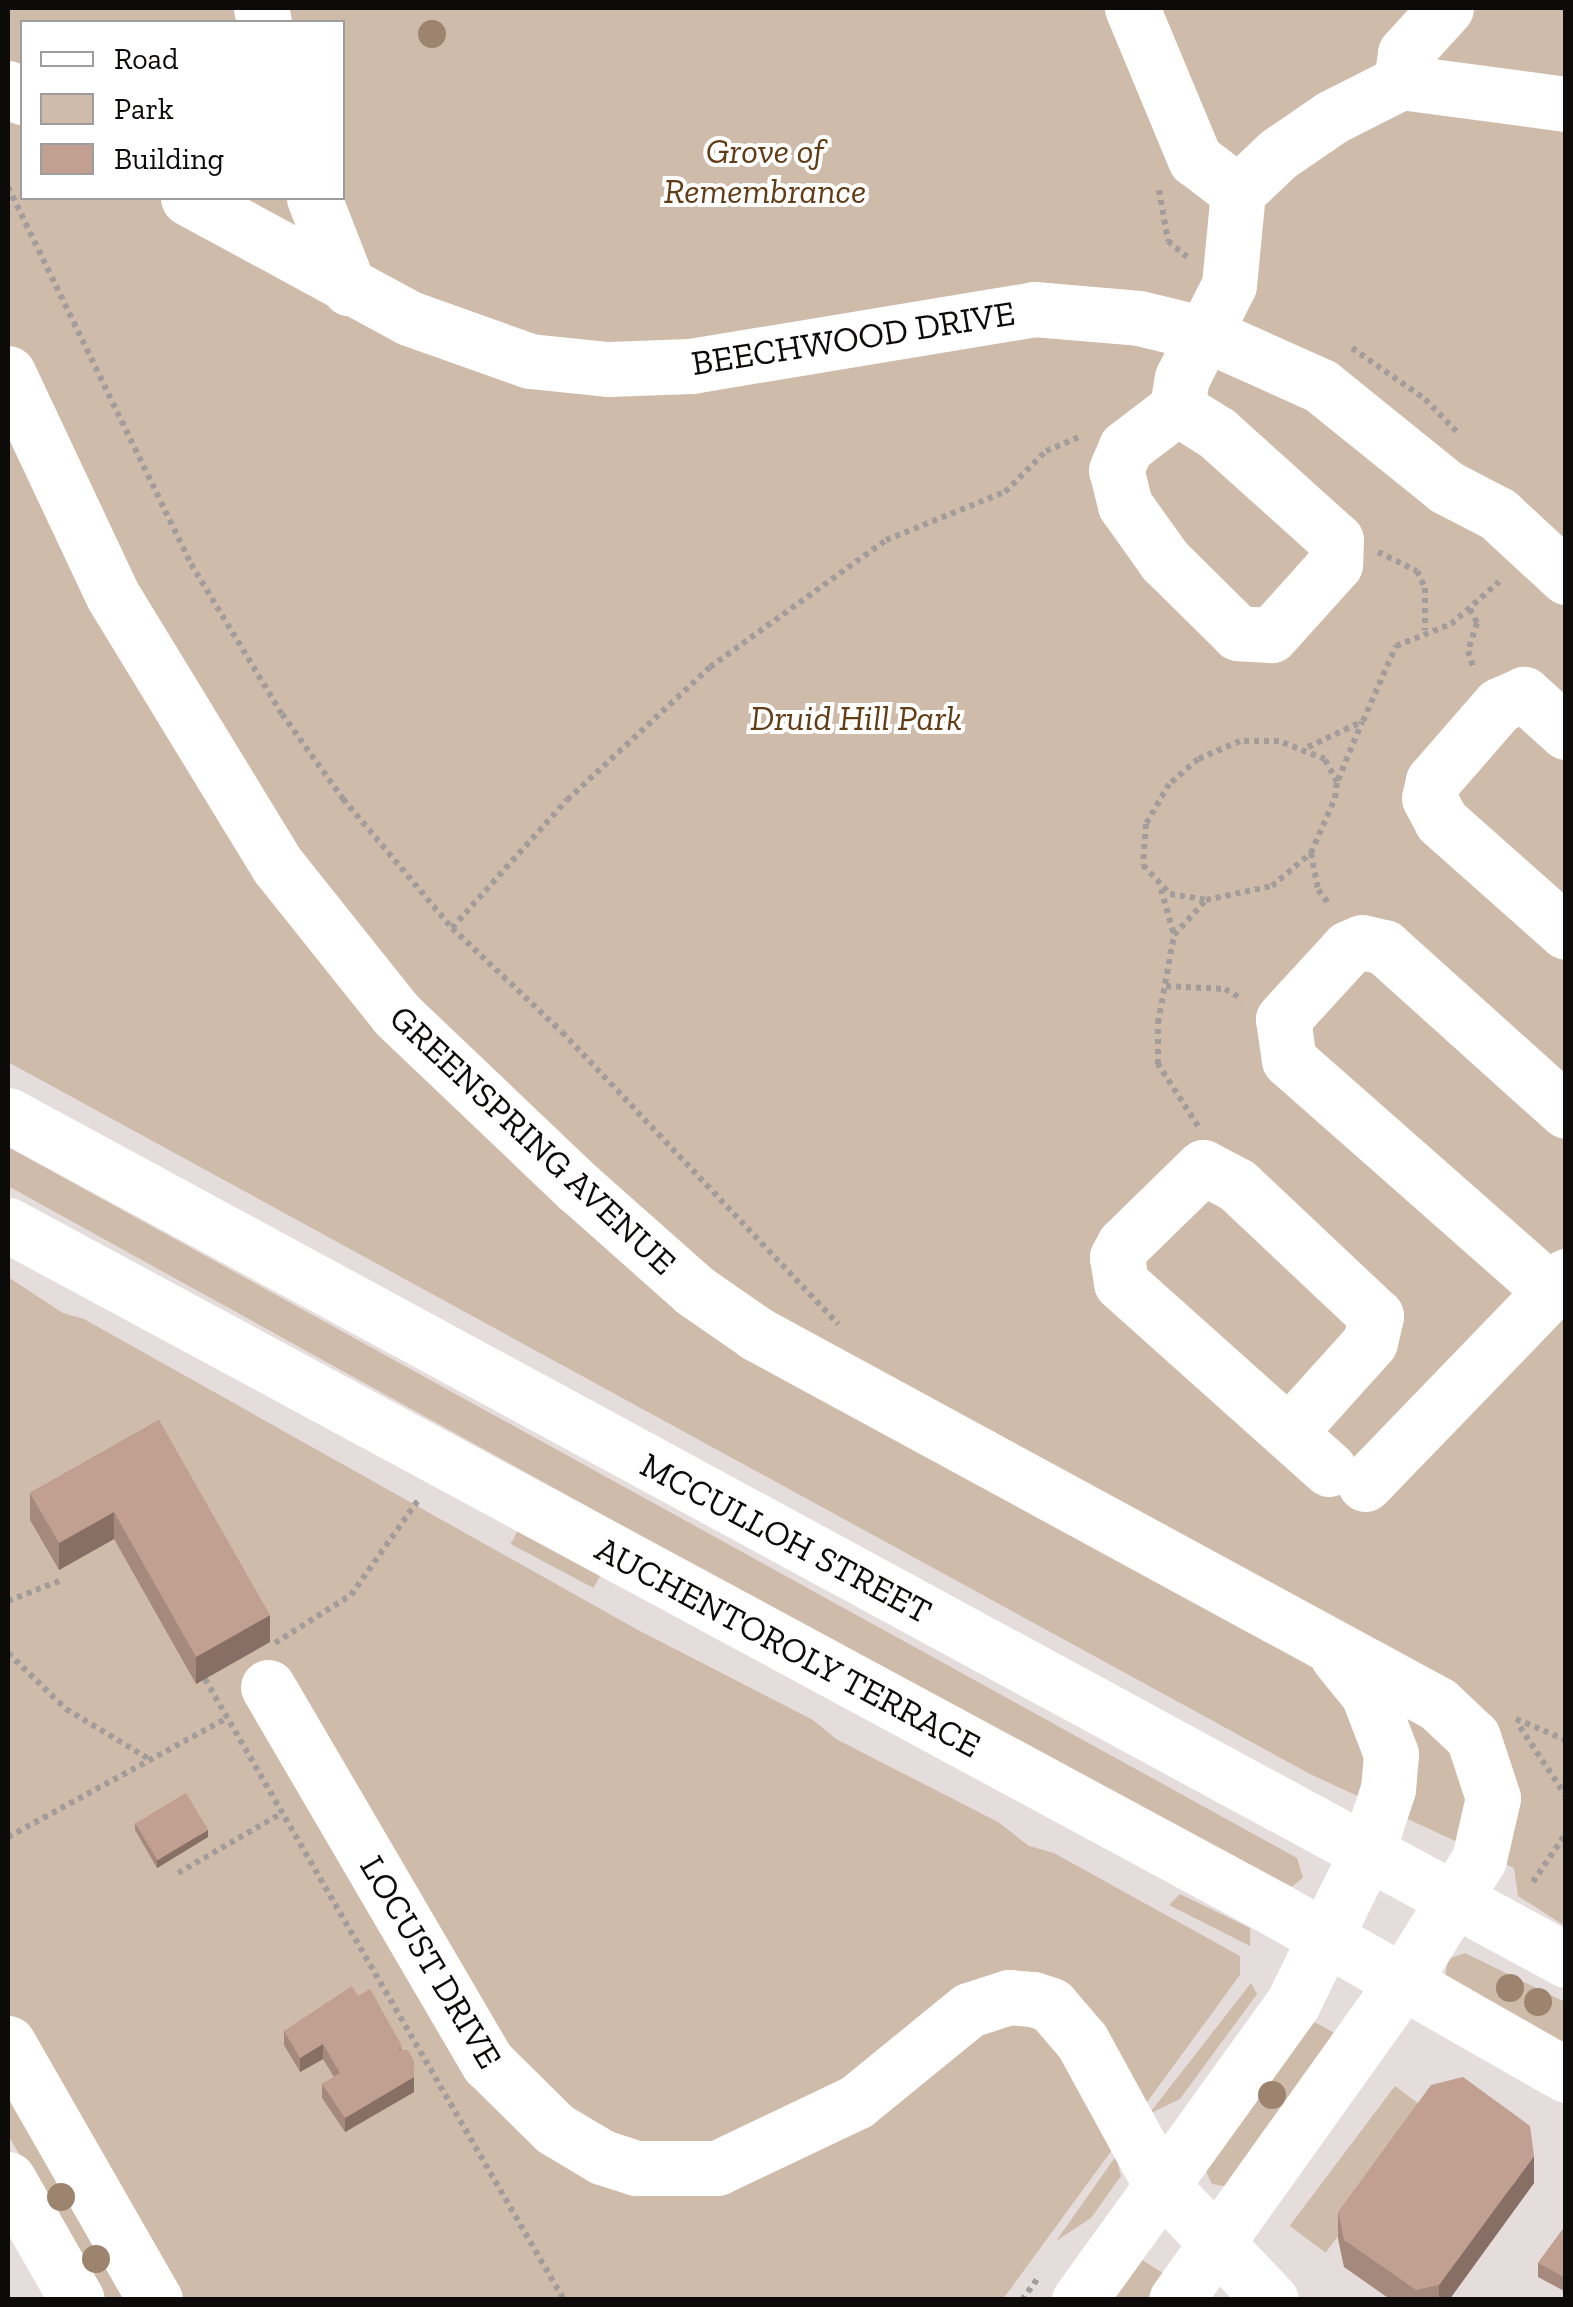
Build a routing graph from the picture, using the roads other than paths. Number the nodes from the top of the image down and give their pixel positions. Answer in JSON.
{"nodes":[{"id":1,"x":1132,"y":8,"type":"edge"},
{"id":2,"x":1446,"y":8,"type":"edge"},
{"id":3,"x":1401,"y":82,"type":"junction"},
{"id":4,"x":1566,"y":104,"type":"edge"},
{"id":5,"x":1238,"y":192,"type":"junction"},
{"id":6,"x":192,"y":200,"type":"edge"},
{"id":7,"x":315,"y":200,"type":"edge"},
{"id":8,"x":349,"y":288,"type":"junction"},
{"id":9,"x":1205,"y":334,"type":"junction"},
{"id":10,"x":8,"y":373,"type":"edge"},
{"id":11,"x":1177,"y":408,"type":"junction"},
{"id":12,"x":1446,"y":487,"type":"junction"},
{"id":13,"x":1566,"y":577,"type":"edge"},
{"id":14,"x":1566,"y":608,"type":"edge"},
{"id":15,"x":1566,"y":732,"type":"edge"},
{"id":16,"x":1566,"y":932,"type":"edge"},
{"id":17,"x":1566,"y":1111,"type":"edge"},
{"id":18,"x":8,"y":1115,"type":"edge"},
{"id":19,"x":8,"y":1225,"type":"edge"},
{"id":20,"x":1558,"y":1284,"type":"edge"},
{"id":21,"x":1289,"y":1432,"type":"junction"},
{"id":22,"x":1322,"y":1640,"type":"junction"},
{"id":23,"x":251,"y":1674,"type":"road end"},
{"id":24,"x":1367,"y":1852,"type":"junction"},
{"id":25,"x":1453,"y":1899,"type":"junction"},
{"id":26,"x":1329,"y":1939,"type":"junction"},
{"id":27,"x":1566,"y":1960,"type":"edge"},
{"id":28,"x":1402,"y":1983,"type":"junction"},
{"id":29,"x":8,"y":2043,"type":"edge"},
{"id":30,"x":1566,"y":2075,"type":"edge"},
{"id":31,"x":8,"y":2178,"type":"edge"},
{"id":32,"x":1160,"y":2185,"type":"junction"},
{"id":33,"x":1216,"y":2244,"type":"junction"},
{"id":34,"x":77,"y":2300,"type":"edge"},
{"id":35,"x":154,"y":2300,"type":"edge"},
{"id":36,"x":1079,"y":2300,"type":"edge"},
{"id":37,"x":1176,"y":2300,"type":"edge"},
{"id":38,"x":1271,"y":2300,"type":"edge"}],
"edges":[{"from":1,"to":5,"type":"street"},
{"from":2,"to":3,"type":"street"},
{"from":3,"to":4,"type":"street"},
{"from":3,"to":5,"type":"street"},
{"from":5,"to":9,"type":"street"},
{"from":6,"to":8,"type":"street","name":"BEECHWOOD DRIVE"},
{"from":7,"to":8,"type":"street"},
{"from":8,"to":9,"type":"street","name":"BEECHWOOD DRIVE"},
{"from":9,"to":11,"type":"street"},
{"from":9,"to":12,"type":"street","name":"BEECHWOOD DRIVE"},
{"from":10,"to":22,"type":"street","name":"GREENSPRING AVENUE"},
{"from":11,"to":11,"type":"street"},
{"from":12,"to":13,"type":"street","name":"BEECHWOOD DRIVE"},
{"from":12,"to":14,"type":"street","name":"BEECHWOOD DRIVE"},
{"from":15,"to":16,"type":"street"},
{"from":17,"to":20,"type":"street"},
{"from":18,"to":24,"type":"street","name":"MCCULLOH STREET"},
{"from":19,"to":26,"type":"street","name":"AUCHENTOROLY TERRACE"},
{"from":20,"to":21,"type":"street"},
{"from":21,"to":21,"type":"street"},
{"from":22,"to":24,"type":"street","name":"GREENSPRING AVENUE"},
{"from":22,"to":25,"type":"street","name":"GREENSPRING AVENUE"},
{"from":23,"to":32,"type":"street","name":"LOCUST DRIVE"},
{"from":24,"to":25,"type":"street","name":"MCCULLOH STREET"},
{"from":24,"to":26,"type":"street","name":"GREENSPRING AVENUE"},
{"from":25,"to":27,"type":"street","name":"MCCULLOH STREET"},
{"from":25,"to":28,"type":"street","name":"GREENSPRING AVENUE"},
{"from":26,"to":28,"type":"street","name":"AUCHENTOROLY TERRACE"},
{"from":26,"to":32,"type":"street","name":"GREENSPRING AVENUE"},
{"from":28,"to":30,"type":"street","name":"AUCHENTOROLY TERRACE"},
{"from":28,"to":33,"type":"street","name":"GREENSPRING AVENUE"},
{"from":29,"to":35,"type":"street"},
{"from":31,"to":34,"type":"street"},
{"from":32,"to":33,"type":"street","name":"LOCUST DRIVE"},
{"from":32,"to":36,"type":"street","name":"GREENSPRING AVENUE"},
{"from":33,"to":37,"type":"street","name":"GREENSPRING AVENUE"},
{"from":33,"to":38,"type":"street","name":"LOCUST DRIVE"}]}
